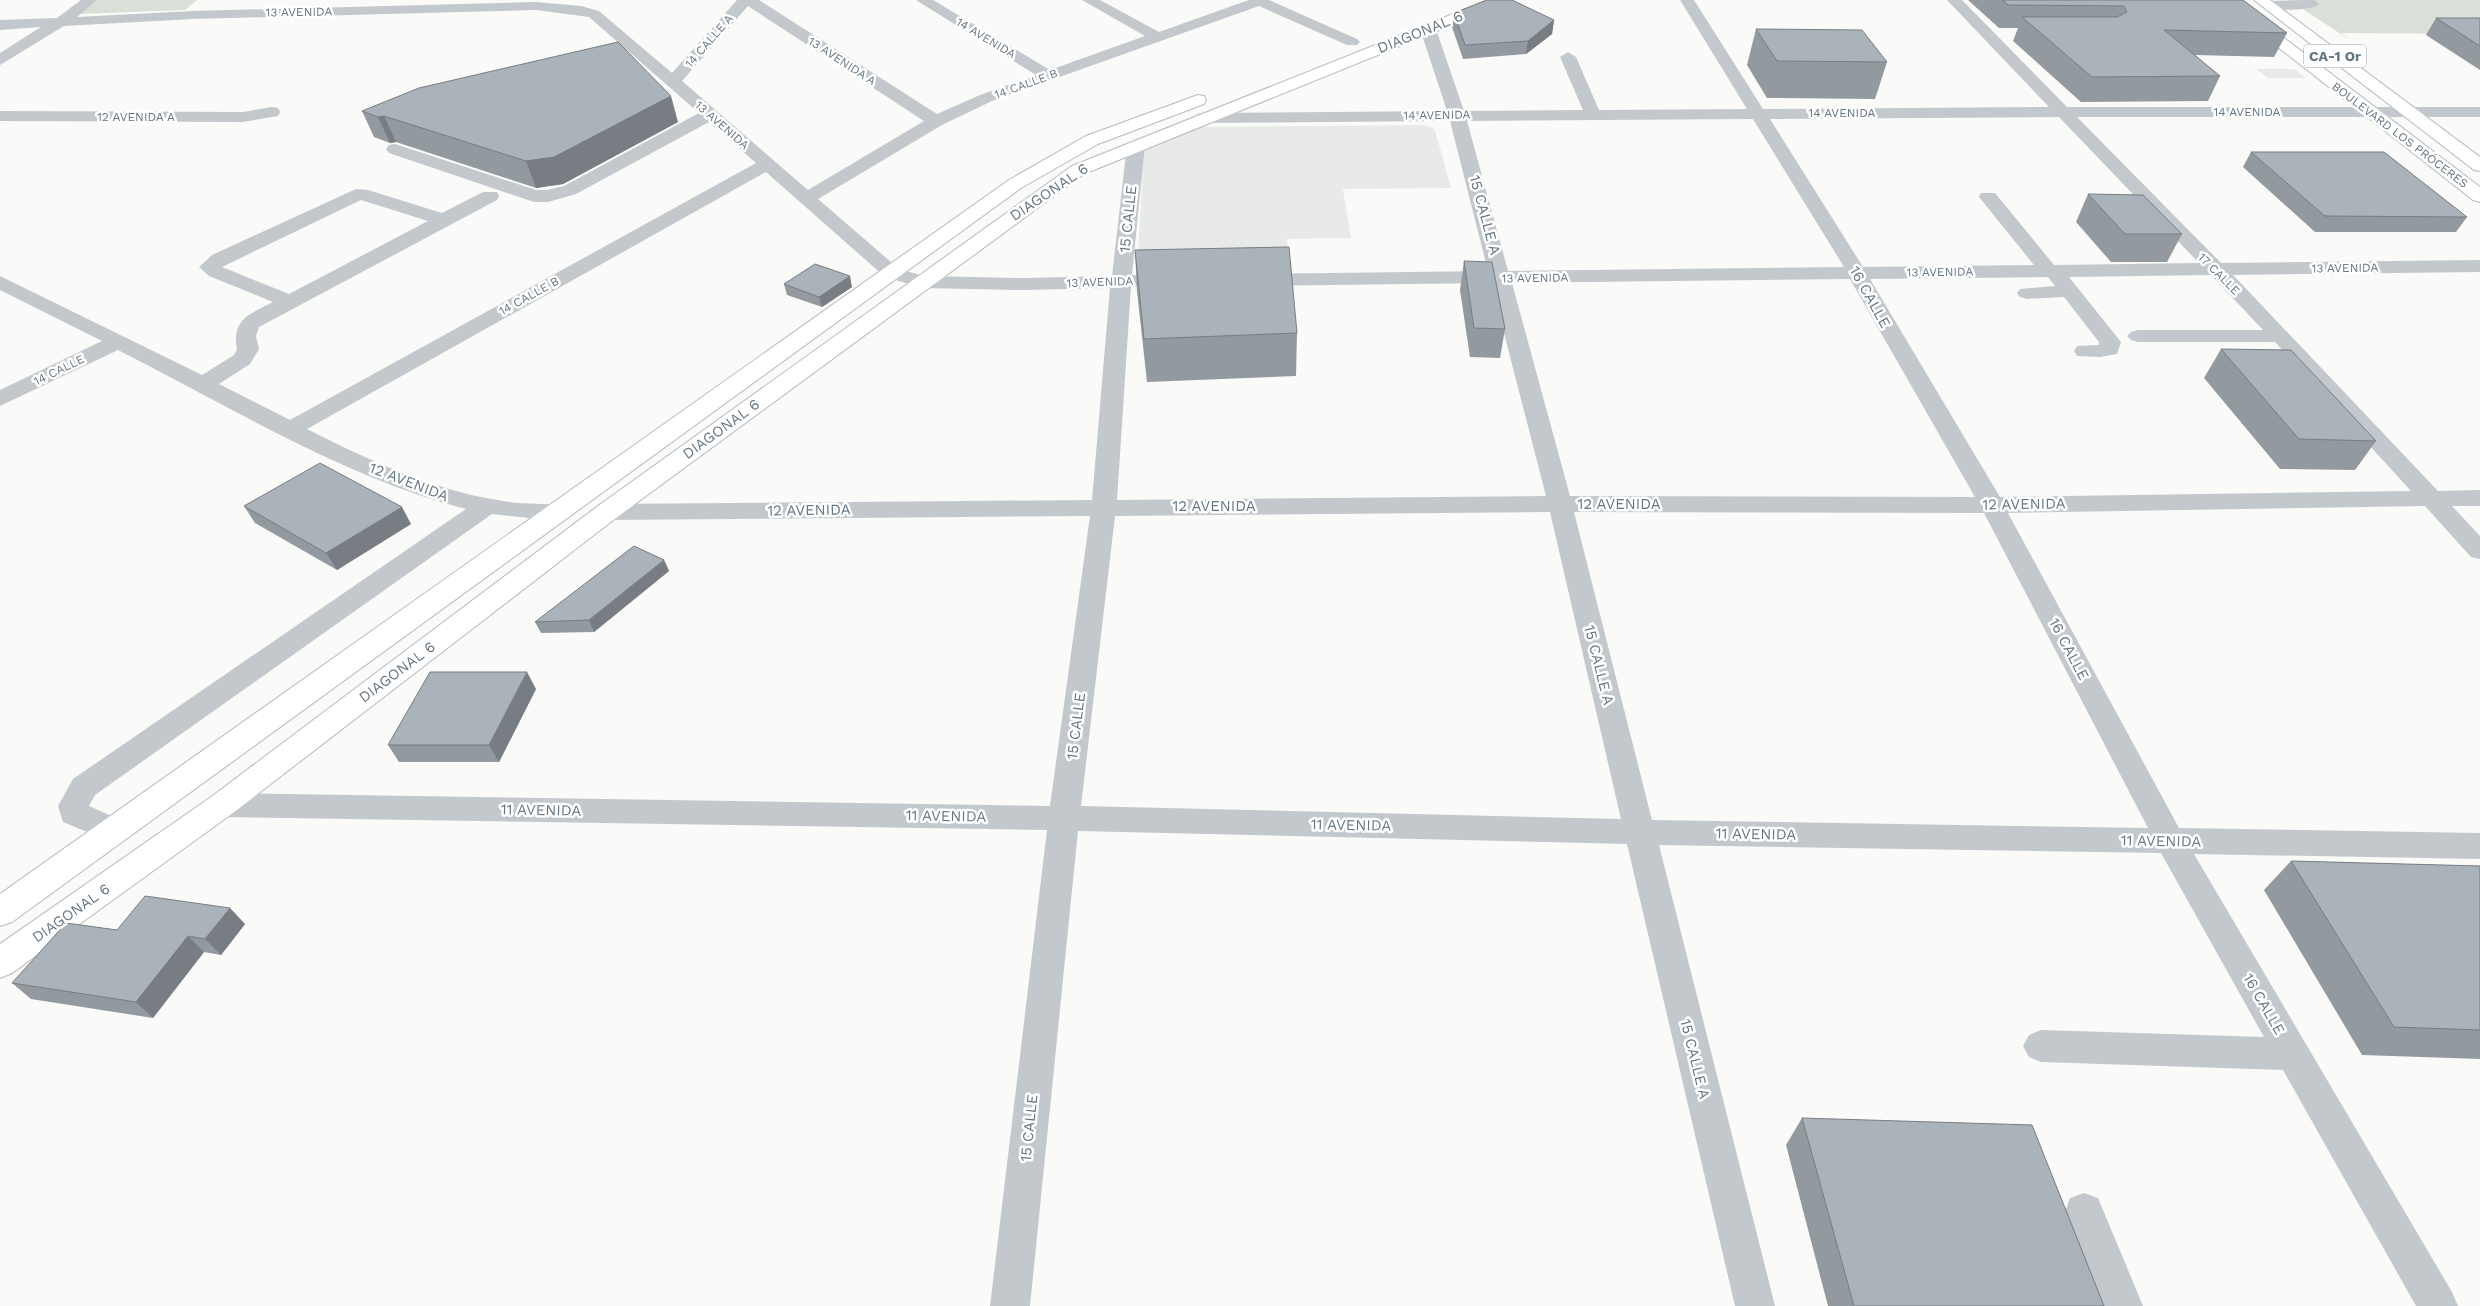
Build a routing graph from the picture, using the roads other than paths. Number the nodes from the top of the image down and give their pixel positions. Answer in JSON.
{"nodes":[{"id":1,"x":90,"y":0,"type":"edge"},
{"id":2,"x":745,"y":0,"type":"edge"},
{"id":3,"x":749,"y":0,"type":"edge"},
{"id":4,"x":923,"y":0,"type":"edge"},
{"id":5,"x":1089,"y":0,"type":"edge"},
{"id":6,"x":1466,"y":0,"type":"edge"},
{"id":7,"x":1501,"y":0,"type":"edge"},
{"id":8,"x":1687,"y":0,"type":"edge"},
{"id":9,"x":1954,"y":0,"type":"edge"},
{"id":10,"x":2225,"y":0,"type":"edge"},
{"id":11,"x":1258,"y":1,"type":"edge"},
{"id":12,"x":2264,"y":2,"type":"edge"},
{"id":13,"x":543,"y":3,"type":"edge"},
{"id":14,"x":2312,"y":4,"type":"dead end"},
{"id":15,"x":580,"y":5,"type":"edge"},
{"id":16,"x":62,"y":21,"type":"junction"},
{"id":17,"x":0,"y":25,"type":"edge"},
{"id":18,"x":1428,"y":29,"type":"junction"},
{"id":19,"x":1158,"y":37,"type":"junction"},
{"id":20,"x":628,"y":42,"type":"junction"},
{"id":21,"x":1352,"y":42,"type":"junction"},
{"id":22,"x":609,"y":47,"type":"edge"},
{"id":23,"x":1568,"y":57,"type":"dead end"},
{"id":24,"x":1306,"y":59,"type":"dead end"},
{"id":25,"x":0,"y":60,"type":"edge"},
{"id":26,"x":1049,"y":76,"type":"junction"},
{"id":27,"x":673,"y":82,"type":"junction"},
{"id":28,"x":1216,"y":93,"type":"dead end"},
{"id":29,"x":272,"y":112,"type":"dead end"},
{"id":30,"x":2064,"y":112,"type":"junction"},
{"id":31,"x":2371,"y":112,"type":"junction"},
{"id":32,"x":2409,"y":112,"type":"junction"},
{"id":33,"x":2458,"y":112,"type":"junction"},
{"id":34,"x":2480,"y":112,"type":"edge"},
{"id":35,"x":710,"y":114,"type":"junction"},
{"id":36,"x":1593,"y":114,"type":"junction"},
{"id":37,"x":1759,"y":114,"type":"junction"},
{"id":38,"x":1457,"y":115,"type":"junction"},
{"id":39,"x":0,"y":116,"type":"edge"},
{"id":40,"x":1203,"y":118,"type":"junction"},
{"id":41,"x":936,"y":121,"type":"junction"},
{"id":42,"x":2480,"y":128,"type":"edge"},
{"id":43,"x":1136,"y":145,"type":"junction"},
{"id":44,"x":395,"y":149,"type":"edge"},
{"id":45,"x":768,"y":164,"type":"junction"},
{"id":46,"x":2480,"y":166,"type":"edge"},
{"id":47,"x":490,"y":196,"type":"dead end"},
{"id":48,"x":2480,"y":196,"type":"edge"},
{"id":49,"x":1988,"y":197,"type":"dead end"},
{"id":50,"x":807,"y":198,"type":"junction"},
{"id":51,"x":444,"y":220,"type":"junction"},
{"id":52,"x":2480,"y":266,"type":"edge"},
{"id":53,"x":2215,"y":270,"type":"junction"},
{"id":54,"x":2051,"y":271,"type":"junction"},
{"id":55,"x":892,"y":273,"type":"junction"},
{"id":56,"x":1857,"y":273,"type":"junction"},
{"id":57,"x":1502,"y":278,"type":"junction"},
{"id":58,"x":1189,"y":280,"type":"edge"},
{"id":59,"x":1238,"y":280,"type":"edge"},
{"id":60,"x":1121,"y":281,"type":"junction"},
{"id":61,"x":0,"y":282,"type":"edge"},
{"id":62,"x":923,"y":282,"type":"junction"},
{"id":63,"x":2070,"y":291,"type":"junction"},
{"id":64,"x":2027,"y":293,"type":"dead end"},
{"id":65,"x":290,"y":302,"type":"junction"},
{"id":66,"x":2138,"y":336,"type":"dead end"},
{"id":67,"x":2281,"y":336,"type":"junction"},
{"id":68,"x":119,"y":341,"type":"junction"},
{"id":69,"x":2085,"y":351,"type":"dead end"},
{"id":70,"x":203,"y":384,"type":"junction"},
{"id":71,"x":0,"y":399,"type":"edge"},
{"id":72,"x":290,"y":429,"type":"junction"},
{"id":73,"x":2429,"y":497,"type":"junction"},
{"id":74,"x":2480,"y":498,"type":"edge"},
{"id":75,"x":1560,"y":504,"type":"junction"},
{"id":76,"x":1992,"y":505,"type":"junction"},
{"id":77,"x":1104,"y":506,"type":"junction"},
{"id":78,"x":486,"y":507,"type":"junction"},
{"id":79,"x":607,"y":512,"type":"junction"},
{"id":80,"x":558,"y":513,"type":"junction"},
{"id":81,"x":2480,"y":551,"type":"edge"},
{"id":82,"x":222,"y":805,"type":"junction"},
{"id":83,"x":1064,"y":818,"type":"junction"},
{"id":84,"x":114,"y":831,"type":"junction"},
{"id":85,"x":1639,"y":832,"type":"junction"},
{"id":86,"x":2170,"y":841,"type":"junction"},
{"id":87,"x":2480,"y":846,"type":"edge"},
{"id":88,"x":0,"y":912,"type":"edge"},
{"id":89,"x":0,"y":963,"type":"edge"},
{"id":90,"x":2041,"y":1046,"type":"dead end"},
{"id":91,"x":2293,"y":1054,"type":"junction"},
{"id":92,"x":2084,"y":1212,"type":"dead end"},
{"id":93,"x":1010,"y":1306,"type":"edge"},
{"id":94,"x":1755,"y":1306,"type":"edge"},
{"id":95,"x":2123,"y":1306,"type":"edge"},
{"id":96,"x":2438,"y":1306,"type":"edge"}],
"edges":[{"from":1,"to":16,"type":"street"},
{"from":2,"to":27,"type":"street","name":"14 CALLE A"},
{"from":3,"to":41,"type":"street","name":"13 AVENIDA A"},
{"from":4,"to":26,"type":"street","name":"14 AVENIDA"},
{"from":5,"to":19,"type":"street"},
{"from":6,"to":21,"type":"main road","name":"DIAGONAL 6"},
{"from":7,"to":18,"type":"main road","name":"DIAGONAL 6"},
{"from":8,"to":37,"type":"street","name":"16 CALLE"},
{"from":9,"to":30,"type":"street","name":"17 CALLE"},
{"from":10,"to":31,"type":"main road","name":"BOULEVARD LOS PRÓCERES","number":"CA-1 Or"},
{"from":11,"to":19,"type":"street","name":"14 CALLE B"},
{"from":11,"to":21,"type":"street"},
{"from":12,"to":14,"type":"street"},
{"from":12,"to":32,"type":"main road","name":"BOULEVARD LOS PRÓCERES","number":"CA-1 Or"},
{"from":13,"to":15,"type":"street","name":"13 AVENIDA"},
{"from":13,"to":16,"type":"street","name":"13 AVENIDA"},
{"from":15,"to":20,"type":"street","name":"13 AVENIDA"},
{"from":16,"to":17,"type":"street","name":"13 AVENIDA"},
{"from":16,"to":25,"type":"street"},
{"from":18,"to":38,"type":"street","name":"15 CALLE A"},
{"from":18,"to":40,"type":"main road","name":"DIAGONAL 6"},
{"from":19,"to":26,"type":"street","name":"14 CALLE B"},
{"from":20,"to":22,"type":"street"},
{"from":20,"to":27,"type":"street","name":"13 AVENIDA"},
{"from":21,"to":24,"type":"main road","name":"DIAGONAL 6"},
{"from":23,"to":36,"type":"street"},
{"from":26,"to":41,"type":"street","name":"14 CALLE B"},
{"from":27,"to":35,"type":"street","name":"13 AVENIDA"},
{"from":28,"to":55,"type":"main road","name":"DIAGONAL 6"},
{"from":29,"to":39,"type":"street","name":"12 AVENIDA A"},
{"from":30,"to":31,"type":"street","name":"14 AVENIDA"},
{"from":30,"to":37,"type":"street","name":"14 AVENIDA"},
{"from":30,"to":53,"type":"street","name":"17 CALLE"},
{"from":31,"to":32,"type":"street","name":"14 AVENIDA"},
{"from":31,"to":48,"type":"main road","name":"BOULEVARD LOS PRÓCERES","number":"CA-1 Or"},
{"from":32,"to":33,"type":"street","name":"14 AVENIDA"},
{"from":32,"to":46,"type":"main road","name":"BOULEVARD LOS PRÓCERES","number":"CA-1 Or"},
{"from":33,"to":34,"type":"street","name":"14 AVENIDA"},
{"from":33,"to":42,"type":"street"},
{"from":35,"to":44,"type":"street"},
{"from":35,"to":45,"type":"street","name":"13 AVENIDA"},
{"from":36,"to":37,"type":"street","name":"14 AVENIDA"},
{"from":36,"to":38,"type":"street","name":"14 AVENIDA"},
{"from":37,"to":56,"type":"street","name":"16 CALLE"},
{"from":38,"to":40,"type":"street","name":"14 AVENIDA"},
{"from":38,"to":57,"type":"street","name":"15 CALLE A"},
{"from":40,"to":43,"type":"main road","name":"DIAGONAL 6"},
{"from":41,"to":50,"type":"street","name":"14 CALLE B"},
{"from":43,"to":60,"type":"street","name":"15 CALLE"},
{"from":43,"to":62,"type":"main road","name":"DIAGONAL 6"},
{"from":45,"to":50,"type":"street","name":"13 AVENIDA"},
{"from":45,"to":72,"type":"street","name":"14 CALLE B"},
{"from":47,"to":51,"type":"street"},
{"from":49,"to":54,"type":"street"},
{"from":50,"to":55,"type":"street","name":"13 AVENIDA"},
{"from":51,"to":65,"type":"street"},
{"from":51,"to":65,"type":"street"},
{"from":52,"to":53,"type":"street","name":"13 AVENIDA"},
{"from":53,"to":54,"type":"street","name":"13 AVENIDA"},
{"from":53,"to":67,"type":"street","name":"17 CALLE"},
{"from":54,"to":56,"type":"street","name":"13 AVENIDA"},
{"from":54,"to":63,"type":"street"},
{"from":55,"to":62,"type":"street","name":"13 AVENIDA"},
{"from":55,"to":80,"type":"main road","name":"DIAGONAL 6"},
{"from":56,"to":57,"type":"street","name":"13 AVENIDA"},
{"from":56,"to":76,"type":"street","name":"16 CALLE"},
{"from":57,"to":59,"type":"street","name":"13 AVENIDA"},
{"from":57,"to":75,"type":"street","name":"15 CALLE A"},
{"from":58,"to":60,"type":"street","name":"13 AVENIDA"},
{"from":60,"to":62,"type":"street","name":"13 AVENIDA"},
{"from":60,"to":77,"type":"street","name":"15 CALLE"},
{"from":61,"to":68,"type":"street","name":"12 AVENIDA"},
{"from":62,"to":79,"type":"main road","name":"DIAGONAL 6"},
{"from":63,"to":64,"type":"street"},
{"from":63,"to":69,"type":"street"},
{"from":65,"to":70,"type":"street"},
{"from":66,"to":67,"type":"street"},
{"from":67,"to":73,"type":"street","name":"17 CALLE"},
{"from":68,"to":70,"type":"street","name":"12 AVENIDA"},
{"from":68,"to":71,"type":"street","name":"14 CALLE"},
{"from":70,"to":72,"type":"street","name":"12 AVENIDA"},
{"from":72,"to":78,"type":"street","name":"12 AVENIDA"},
{"from":73,"to":74,"type":"street","name":"12 AVENIDA"},
{"from":73,"to":76,"type":"street","name":"12 AVENIDA"},
{"from":73,"to":81,"type":"street","name":"17 CALLE"},
{"from":75,"to":76,"type":"street","name":"12 AVENIDA"},
{"from":75,"to":77,"type":"street","name":"12 AVENIDA"},
{"from":75,"to":85,"type":"street","name":"15 CALLE A"},
{"from":76,"to":86,"type":"street","name":"16 CALLE"},
{"from":77,"to":79,"type":"street","name":"12 AVENIDA"},
{"from":77,"to":83,"type":"street","name":"15 CALLE"},
{"from":78,"to":80,"type":"street","name":"12 AVENIDA"},
{"from":78,"to":84,"type":"street"},
{"from":79,"to":80,"type":"main road","name":"12 AVENIDA"},
{"from":79,"to":82,"type":"main road","name":"DIAGONAL 6"},
{"from":80,"to":84,"type":"main road","name":"DIAGONAL 6"},
{"from":82,"to":83,"type":"street","name":"11 AVENIDA"},
{"from":82,"to":89,"type":"main road","name":"DIAGONAL 6"},
{"from":83,"to":85,"type":"street","name":"11 AVENIDA"},
{"from":83,"to":93,"type":"street","name":"15 CALLE"},
{"from":84,"to":88,"type":"main road","name":"DIAGONAL 6"},
{"from":85,"to":86,"type":"street","name":"11 AVENIDA"},
{"from":85,"to":94,"type":"street","name":"15 CALLE A"},
{"from":86,"to":87,"type":"street","name":"11 AVENIDA"},
{"from":86,"to":91,"type":"street","name":"16 CALLE"},
{"from":90,"to":91,"type":"street"},
{"from":91,"to":96,"type":"street","name":"16 CALLE"},
{"from":92,"to":95,"type":"street"}]}
